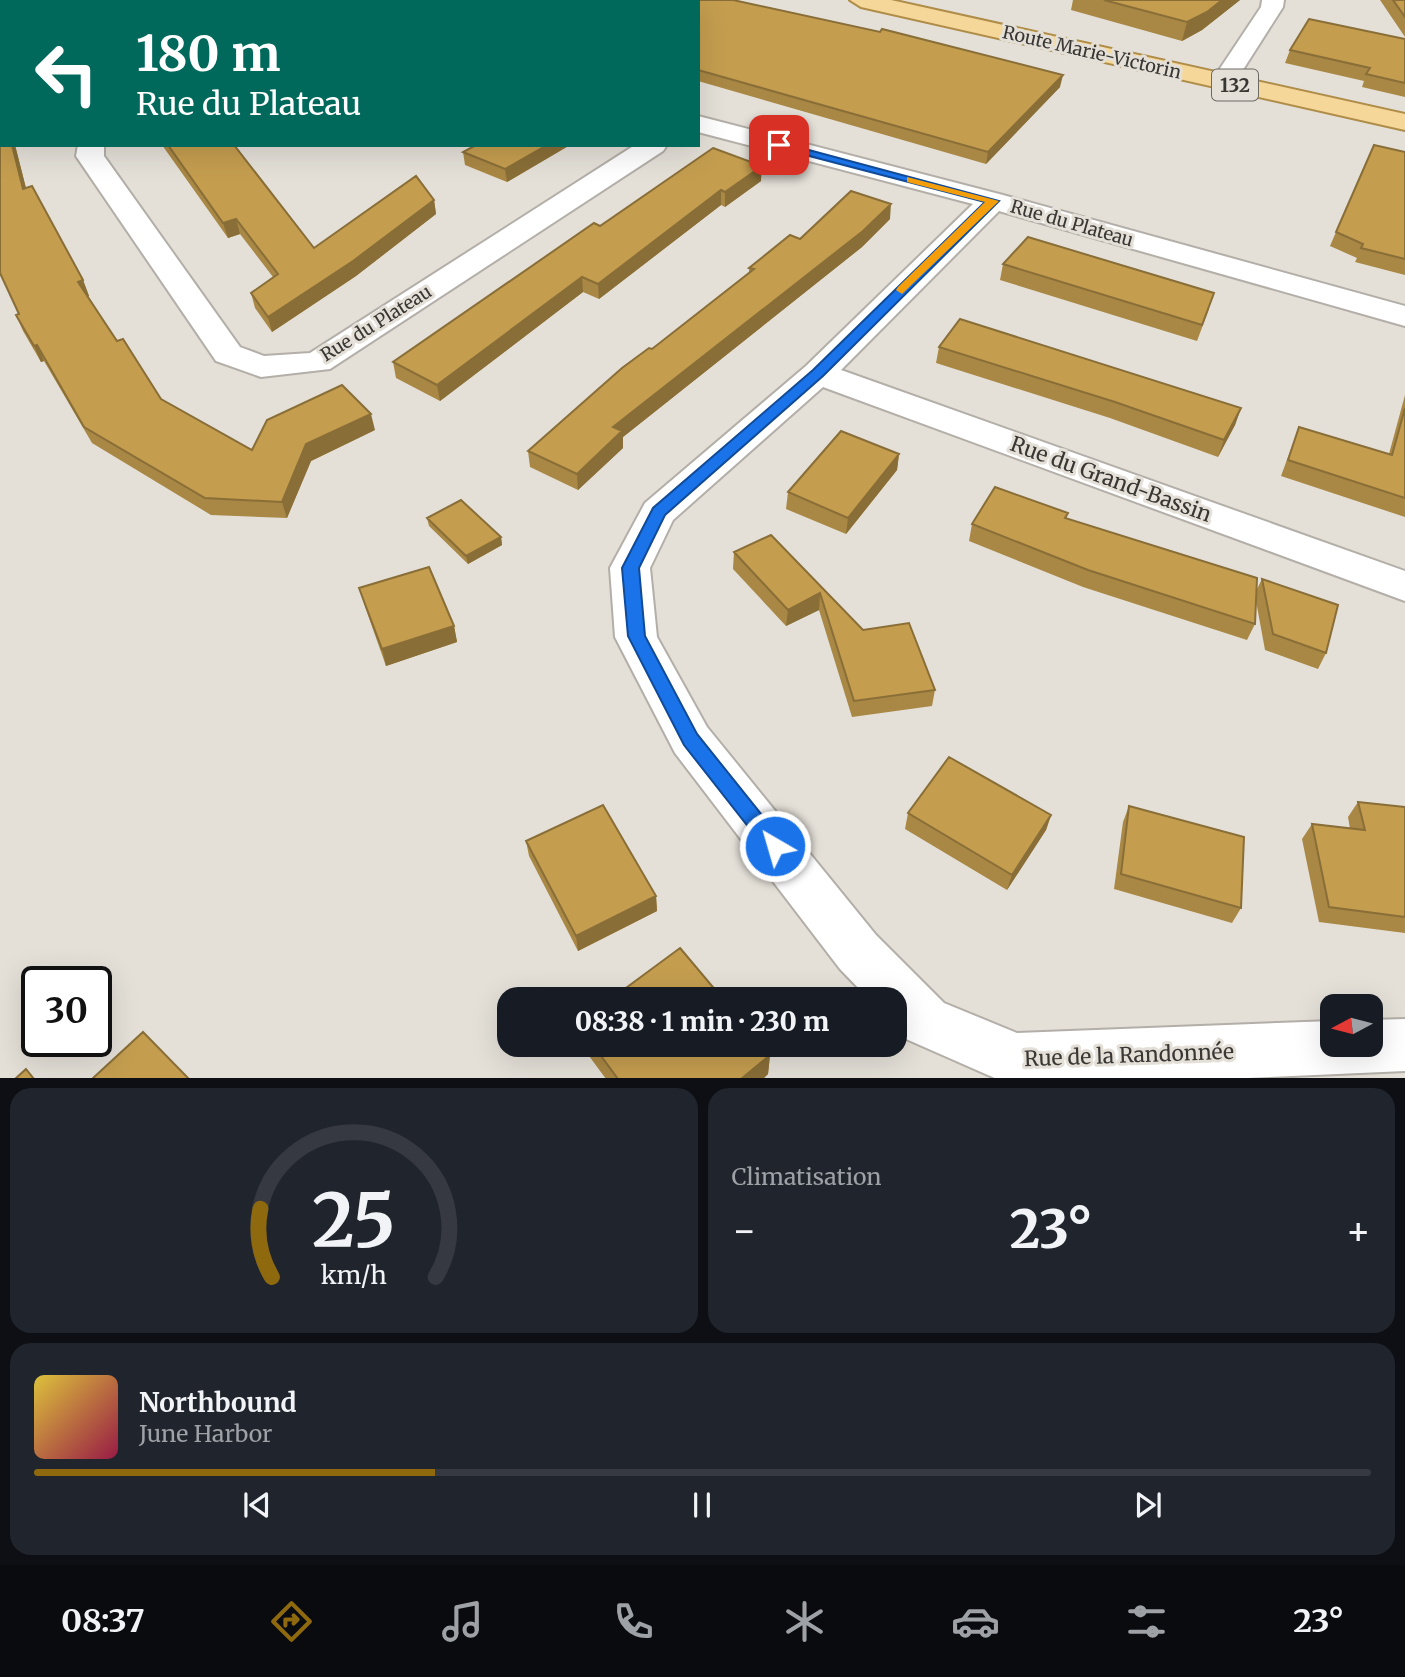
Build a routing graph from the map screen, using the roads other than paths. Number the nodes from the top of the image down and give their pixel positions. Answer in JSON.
{"nodes":[{"id":1,"x":861,"y":0,"type":"edge"},
{"id":2,"x":1273,"y":0,"type":"edge"},
{"id":3,"x":1223,"y":82,"type":"junction"},
{"id":4,"x":1405,"y":122,"type":"edge"},
{"id":5,"x":700,"y":125,"type":"edge"},
{"id":6,"x":91,"y":147,"type":"edge"},
{"id":7,"x":651,"y":147,"type":"edge"},
{"id":8,"x":993,"y":201,"type":"junction"},
{"id":9,"x":1405,"y":316,"type":"edge"},
{"id":10,"x":818,"y":373,"type":"junction"},
{"id":11,"x":1405,"y":586,"type":"edge"},
{"id":12,"x":1405,"y":1045,"type":"edge"}],
"edges":[{"from":1,"to":3,"type":"main road","name":"Route Marie-Victorin","number":"132"},
{"from":2,"to":3,"type":"street"},
{"from":3,"to":4,"type":"main road","name":"Route Marie-Victorin","number":"132"},
{"from":5,"to":8,"type":"street","name":"Rue du Plateau"},
{"from":6,"to":7,"type":"street","name":"Rue du Plateau"},
{"from":8,"to":9,"type":"street","name":"Rue du Plateau"},
{"from":8,"to":10,"type":"street","name":"Rue de la Randonnée"},
{"from":10,"to":11,"type":"street","name":"Rue du Grand-Bassin"},
{"from":10,"to":12,"type":"street","name":"Rue de la Randonnée"}]}
